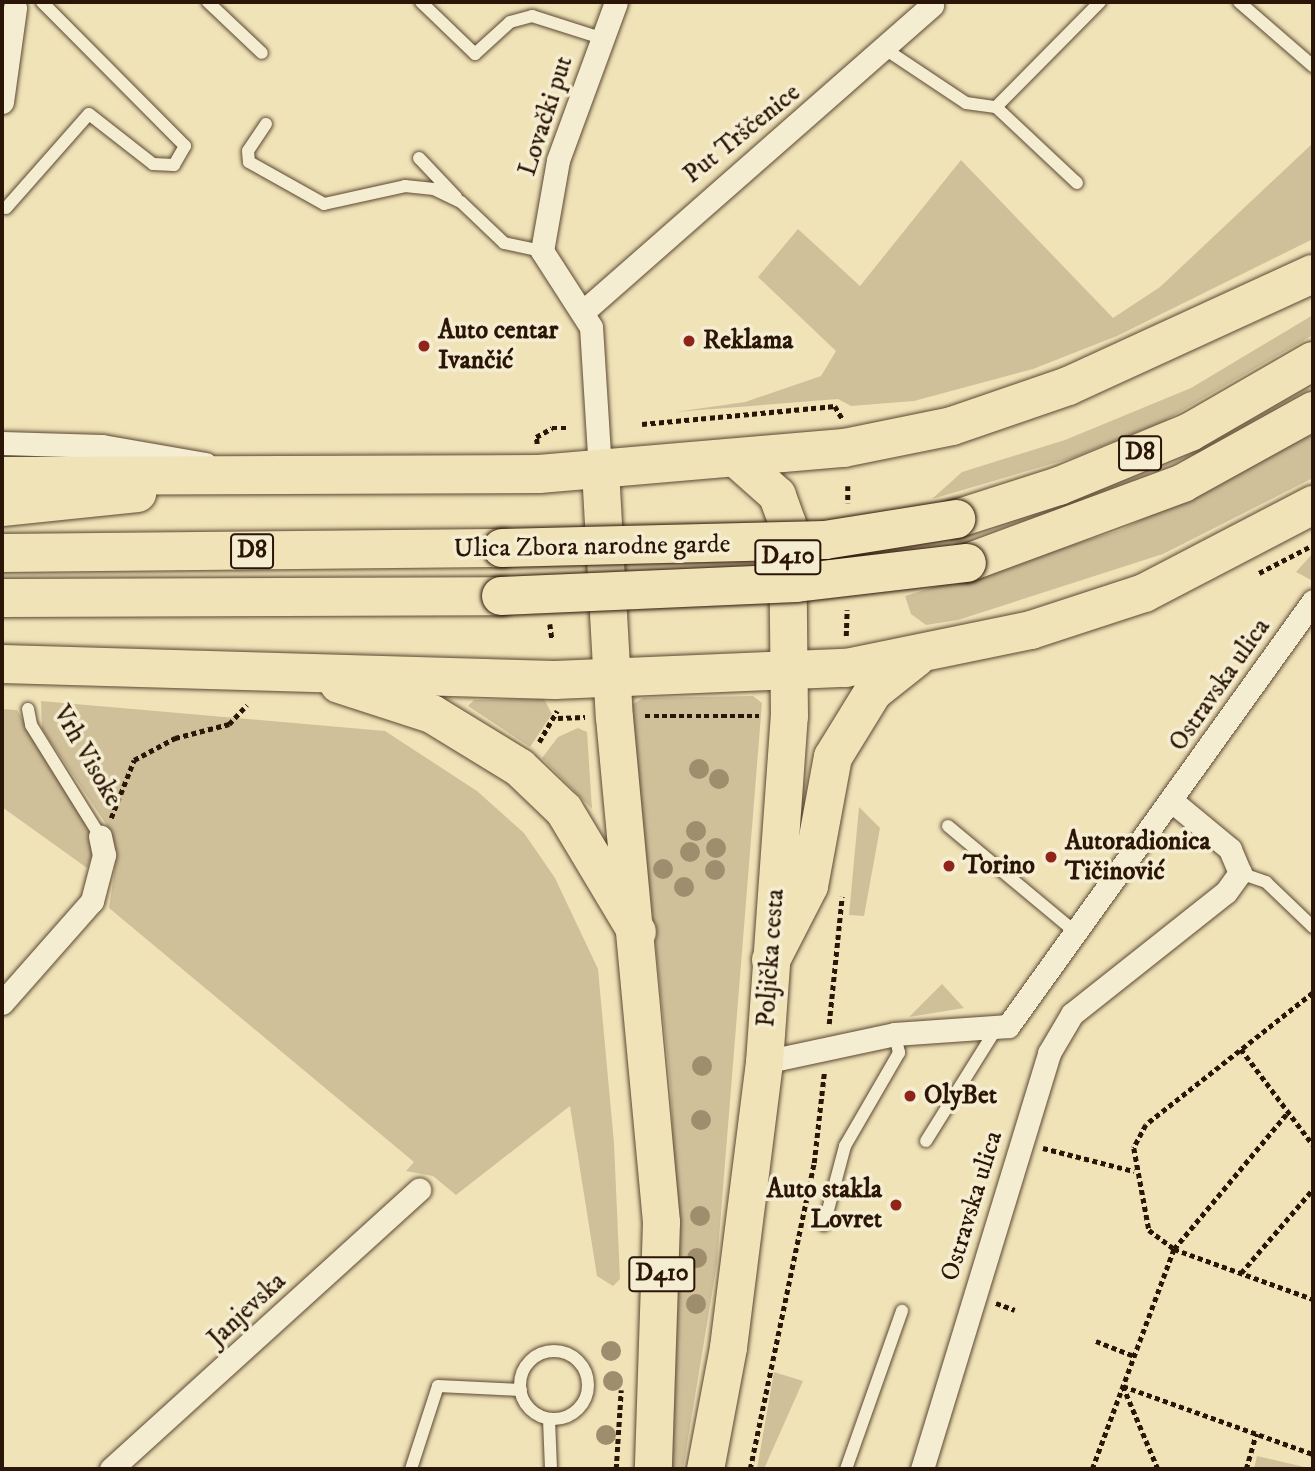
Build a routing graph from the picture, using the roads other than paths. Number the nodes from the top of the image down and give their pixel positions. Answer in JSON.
{"nodes":[{"id":1,"x":42,"y":2,"type":"edge"},
{"id":2,"x":208,"y":2,"type":"edge"},
{"id":3,"x":421,"y":2,"type":"edge"},
{"id":4,"x":616,"y":2,"type":"edge"},
{"id":5,"x":1100,"y":2,"type":"edge"},
{"id":6,"x":1239,"y":2,"type":"edge"},
{"id":7,"x":935,"y":3,"type":"edge"},
{"id":8,"x":16,"y":5,"type":"edge"},
{"id":9,"x":2,"y":37,"type":"edge"},
{"id":10,"x":601,"y":38,"type":"junction"},
{"id":11,"x":885,"y":49,"type":"junction"},
{"id":12,"x":262,"y":53,"type":"dead end"},
{"id":13,"x":1313,"y":66,"type":"edge"},
{"id":14,"x":2,"y":102,"type":"edge"},
{"id":15,"x":996,"y":107,"type":"junction"},
{"id":16,"x":266,"y":124,"type":"dead end"},
{"id":17,"x":419,"y":158,"type":"dead end"},
{"id":18,"x":1077,"y":183,"type":"dead end"},
{"id":19,"x":461,"y":202,"type":"junction"},
{"id":20,"x":6,"y":208,"type":"dead end"},
{"id":21,"x":541,"y":251,"type":"junction"},
{"id":22,"x":1313,"y":274,"type":"edge"},
{"id":23,"x":585,"y":310,"type":"junction"},
{"id":24,"x":1313,"y":361,"type":"edge"},
{"id":25,"x":1313,"y":411,"type":"edge"},
{"id":26,"x":2,"y":443,"type":"edge"},
{"id":27,"x":740,"y":462,"type":"junction"},
{"id":28,"x":600,"y":470,"type":"junction"},
{"id":29,"x":173,"y":475,"type":"junction"},
{"id":30,"x":2,"y":476,"type":"edge"},
{"id":31,"x":242,"y":476,"type":"junction"},
{"id":32,"x":1313,"y":505,"type":"edge"},
{"id":33,"x":2,"y":507,"type":"edge"},
{"id":34,"x":2,"y":553,"type":"edge"},
{"id":35,"x":2,"y":598,"type":"edge"},
{"id":36,"x":1313,"y":601,"type":"edge"},
{"id":37,"x":922,"y":654,"type":"junction"},
{"id":38,"x":2,"y":664,"type":"edge"},
{"id":39,"x":790,"y":671,"type":"junction"},
{"id":40,"x":322,"y":674,"type":"junction"},
{"id":41,"x":612,"y":678,"type":"junction"},
{"id":42,"x":28,"y":709,"type":"dead end"},
{"id":43,"x":1173,"y":802,"type":"junction"},
{"id":44,"x":948,"y":826,"type":"dead end"},
{"id":45,"x":100,"y":836,"type":"joint"},
{"id":46,"x":1240,"y":873,"type":"junction"},
{"id":47,"x":1313,"y":928,"type":"edge"},
{"id":48,"x":637,"y":932,"type":"junction"},
{"id":49,"x":1079,"y":935,"type":"junction"},
{"id":50,"x":771,"y":960,"type":"junction"},
{"id":51,"x":2,"y":1003,"type":"edge"},
{"id":52,"x":994,"y":1032,"type":"junction"},
{"id":53,"x":895,"y":1034,"type":"junction"},
{"id":54,"x":764,"y":1062,"type":"junction"},
{"id":55,"x":926,"y":1141,"type":"dead end"},
{"id":56,"x":419,"y":1189,"type":"dead end"},
{"id":57,"x":824,"y":1225,"type":"dead end"},
{"id":58,"x":902,"y":1311,"type":"dead end"},
{"id":59,"x":521,"y":1390,"type":"junction"},
{"id":60,"x":549,"y":1419,"type":"junction"},
{"id":61,"x":111,"y":1469,"type":"edge"},
{"id":62,"x":411,"y":1469,"type":"edge"},
{"id":63,"x":551,"y":1469,"type":"edge"},
{"id":64,"x":653,"y":1469,"type":"edge"},
{"id":65,"x":705,"y":1469,"type":"edge"},
{"id":66,"x":846,"y":1469,"type":"edge"},
{"id":67,"x":922,"y":1469,"type":"edge"}],
"edges":[{"from":1,"to":20,"type":"lane"},
{"from":2,"to":12,"type":"lane"},
{"from":3,"to":10,"type":"lane"},
{"from":4,"to":10,"type":"street","name":"Lovački put"},
{"from":5,"to":15,"type":"lane"},
{"from":6,"to":13,"type":"lane"},
{"from":7,"to":11,"type":"street","name":"Put Trščenice"},
{"from":8,"to":9,"type":"street"},
{"from":8,"to":14,"type":"street"},
{"from":10,"to":21,"type":"street","name":"Lovački put"},
{"from":11,"to":15,"type":"lane"},
{"from":11,"to":23,"type":"street","name":"Put Trščenice"},
{"from":15,"to":18,"type":"lane"},
{"from":16,"to":19,"type":"lane"},
{"from":17,"to":19,"type":"lane"},
{"from":19,"to":21,"type":"lane"},
{"from":21,"to":23,"type":"street"},
{"from":22,"to":27,"type":"highway"},
{"from":23,"to":28,"type":"street"},
{"from":24,"to":34,"type":"highway","name":"Ulica Zbora narodne garde","number":"D8","bridge":true},
{"from":25,"to":35,"type":"highway","name":"Ulica Zbora narodne garde","number":"D8","bridge":true},
{"from":26,"to":31,"type":"street"},
{"from":27,"to":28,"type":"highway"},
{"from":27,"to":39,"type":"main road","name":"Poljička cesta","number":"D410"},
{"from":28,"to":31,"type":"highway"},
{"from":28,"to":41,"type":"main road","number":"D410"},
{"from":29,"to":30,"type":"highway"},
{"from":29,"to":31,"type":"highway"},
{"from":29,"to":33,"type":"highway"},
{"from":32,"to":37,"type":"highway"},
{"from":36,"to":43,"type":"street","name":"Ostravska ulica"},
{"from":37,"to":39,"type":"highway"},
{"from":37,"to":50,"type":"highway"},
{"from":38,"to":40,"type":"highway"},
{"from":39,"to":41,"type":"highway"},
{"from":39,"to":50,"type":"main road","name":"Poljička cesta","number":"D410"},
{"from":40,"to":41,"type":"highway"},
{"from":40,"to":48,"type":"highway"},
{"from":41,"to":48,"type":"main road","number":"D410"},
{"from":42,"to":45,"type":"lane","name":"Vrh Visoke"},
{"from":43,"to":46,"type":"street"},
{"from":43,"to":49,"type":"street","name":"Ostravska ulica"},
{"from":44,"to":49,"type":"lane"},
{"from":45,"to":51,"type":"street","name":"Vrh Visoke"},
{"from":46,"to":47,"type":"lane"},
{"from":46,"to":67,"type":"street","name":"Ostravska ulica"},
{"from":48,"to":64,"type":"main road","number":"D410"},
{"from":49,"to":52,"type":"street","name":"Ostravska ulica"},
{"from":50,"to":54,"type":"main road","name":"Poljička cesta","number":"D410"},
{"from":52,"to":53,"type":"street"},
{"from":52,"to":55,"type":"lane"},
{"from":53,"to":54,"type":"street"},
{"from":53,"to":57,"type":"lane"},
{"from":54,"to":65,"type":"main road","name":"Poljička cesta","number":"D410"},
{"from":56,"to":61,"type":"street","name":"Janjevska"},
{"from":58,"to":66,"type":"lane"},
{"from":59,"to":60,"type":"lane"},
{"from":59,"to":60,"type":"lane"},
{"from":59,"to":62,"type":"lane"},
{"from":60,"to":63,"type":"lane"}]}
